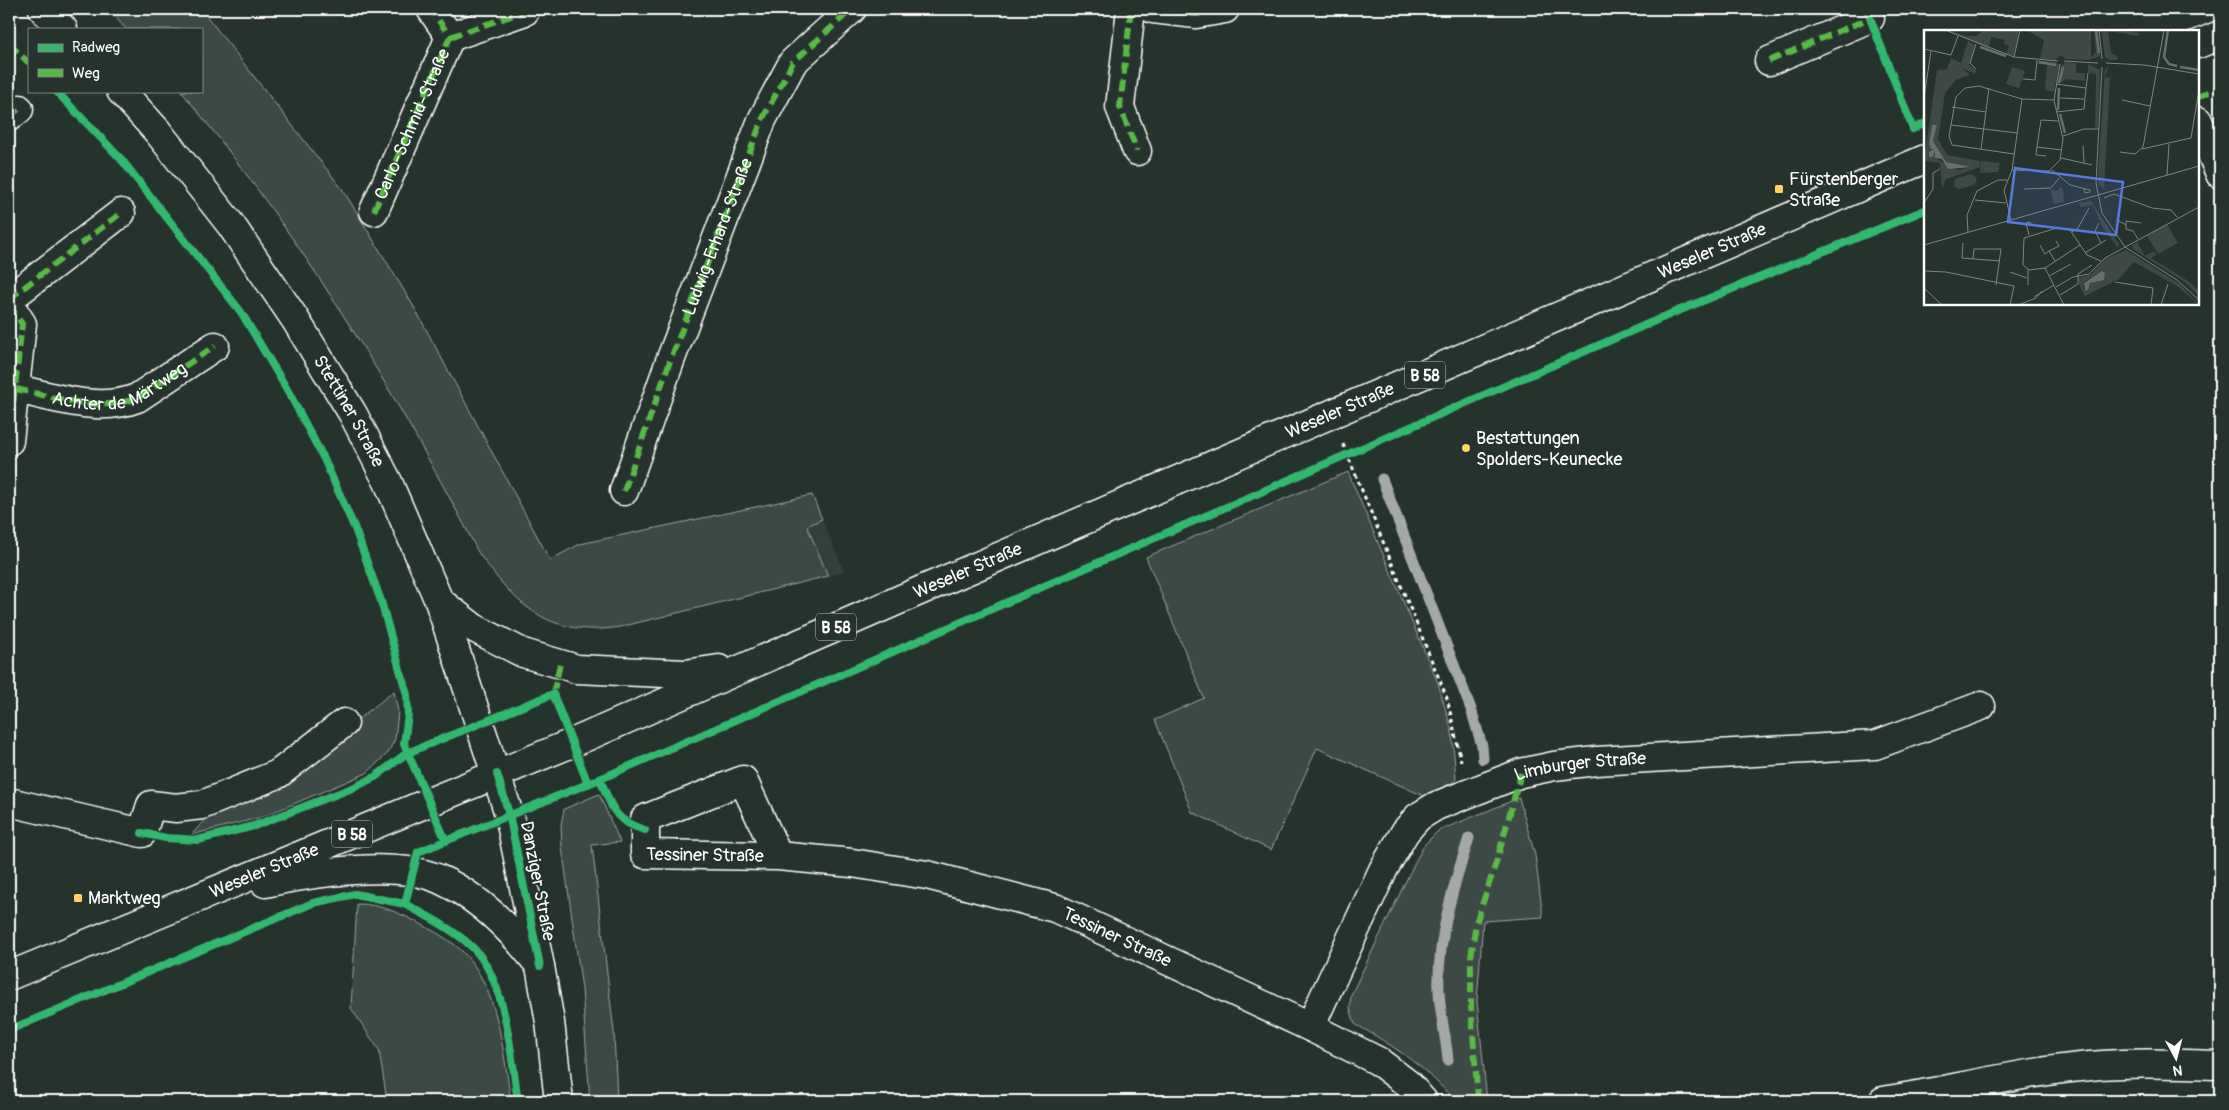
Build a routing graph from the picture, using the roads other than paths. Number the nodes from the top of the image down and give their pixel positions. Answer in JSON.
{"nodes":[{"id":1,"x":43,"y":9,"type":"edge"},
{"id":2,"x":431,"y":9,"type":"edge"},
{"id":3,"x":852,"y":9,"type":"edge"},
{"id":4,"x":1131,"y":9,"type":"edge"},
{"id":5,"x":1153,"y":9,"type":"edge"},
{"id":6,"x":1225,"y":9,"type":"edge"},
{"id":7,"x":525,"y":10,"type":"dead end"},
{"id":8,"x":1868,"y":14,"type":"edge"},
{"id":9,"x":62,"y":28,"type":"edge"},
{"id":10,"x":2220,"y":35,"type":"edge"},
{"id":11,"x":450,"y":38,"type":"junction"},
{"id":12,"x":2199,"y":44,"type":"edge"},
{"id":13,"x":1769,"y":61,"type":"dead end"},
{"id":14,"x":122,"y":92,"type":"edge"},
{"id":15,"x":2199,"y":124,"type":"edge"},
{"id":16,"x":1138,"y":151,"type":"dead end"},
{"id":17,"x":1924,"y":159,"type":"edge"},
{"id":18,"x":2220,"y":174,"type":"edge"},
{"id":19,"x":374,"y":211,"type":"dead end"},
{"id":20,"x":121,"y":213,"type":"dead end"},
{"id":21,"x":9,"y":299,"type":"edge"},
{"id":22,"x":9,"y":304,"type":"edge"},
{"id":23,"x":215,"y":346,"type":"dead end"},
{"id":24,"x":16,"y":389,"type":"junction"},
{"id":25,"x":9,"y":441,"type":"edge"},
{"id":26,"x":624,"y":491,"type":"dead end"},
{"id":27,"x":439,"y":600,"type":"junction"},
{"id":28,"x":748,"y":666,"type":"junction"},
{"id":29,"x":1981,"y":706,"type":"dead end"},
{"id":30,"x":344,"y":723,"type":"dead end"},
{"id":31,"x":498,"y":774,"type":"junction"},
{"id":32,"x":9,"y":802,"type":"edge"},
{"id":33,"x":778,"y":856,"type":"junction"},
{"id":34,"x":207,"y":895,"type":"junction"},
{"id":35,"x":540,"y":966,"type":"junction"},
{"id":36,"x":9,"y":976,"type":"edge"},
{"id":37,"x":1310,"y":1027,"type":"junction"},
{"id":38,"x":2220,"y":1065,"type":"edge"},
{"id":39,"x":559,"y":1101,"type":"edge"},
{"id":40,"x":1422,"y":1101,"type":"edge"},
{"id":41,"x":1884,"y":1101,"type":"edge"}],
"edges":[{"from":1,"to":9,"type":"street"},
{"from":2,"to":11,"type":"street","name":"Carlo-Schmid-Straße"},
{"from":3,"to":26,"type":"street","name":"Ludwig-Erhard-Straße"},
{"from":4,"to":16,"type":"street"},
{"from":5,"to":6,"type":"street"},
{"from":7,"to":11,"type":"street","name":"Carlo-Schmid-Straße"},
{"from":8,"to":13,"type":"street"},
{"from":10,"to":12,"type":"street"},
{"from":11,"to":19,"type":"street","name":"Carlo-Schmid-Straße"},
{"from":14,"to":27,"type":"street","name":"Stettiner Straße"},
{"from":15,"to":18,"type":"street"},
{"from":17,"to":28,"type":"street","name":"Weseler Straße","number":"B 58"},
{"from":20,"to":21,"type":"street"},
{"from":22,"to":24,"type":"street"},
{"from":23,"to":24,"type":"street","name":"Achter de Märtweg"},
{"from":24,"to":25,"type":"street"},
{"from":27,"to":28,"type":"street"},
{"from":27,"to":31,"type":"street","name":"Stettiner Straße"},
{"from":28,"to":31,"type":"street","name":"Weseler Straße","number":"B 58"},
{"from":29,"to":37,"type":"street","name":"Limburger Straße"},
{"from":30,"to":32,"type":"street"},
{"from":31,"to":34,"type":"street","name":"Weseler Straße","number":"B 58"},
{"from":31,"to":35,"type":"street","name":"Danziger Straße"},
{"from":33,"to":33,"type":"street","name":"Tessiner Straße"},
{"from":33,"to":37,"type":"street","name":"Tessiner Straße"},
{"from":34,"to":35,"type":"street"},
{"from":34,"to":36,"type":"street","name":"Weseler Straße","number":"B 58"},
{"from":35,"to":39,"type":"street","name":"Danziger Straße"},
{"from":37,"to":40,"type":"street","name":"Tessiner Straße"},
{"from":38,"to":41,"type":"street"}]}
